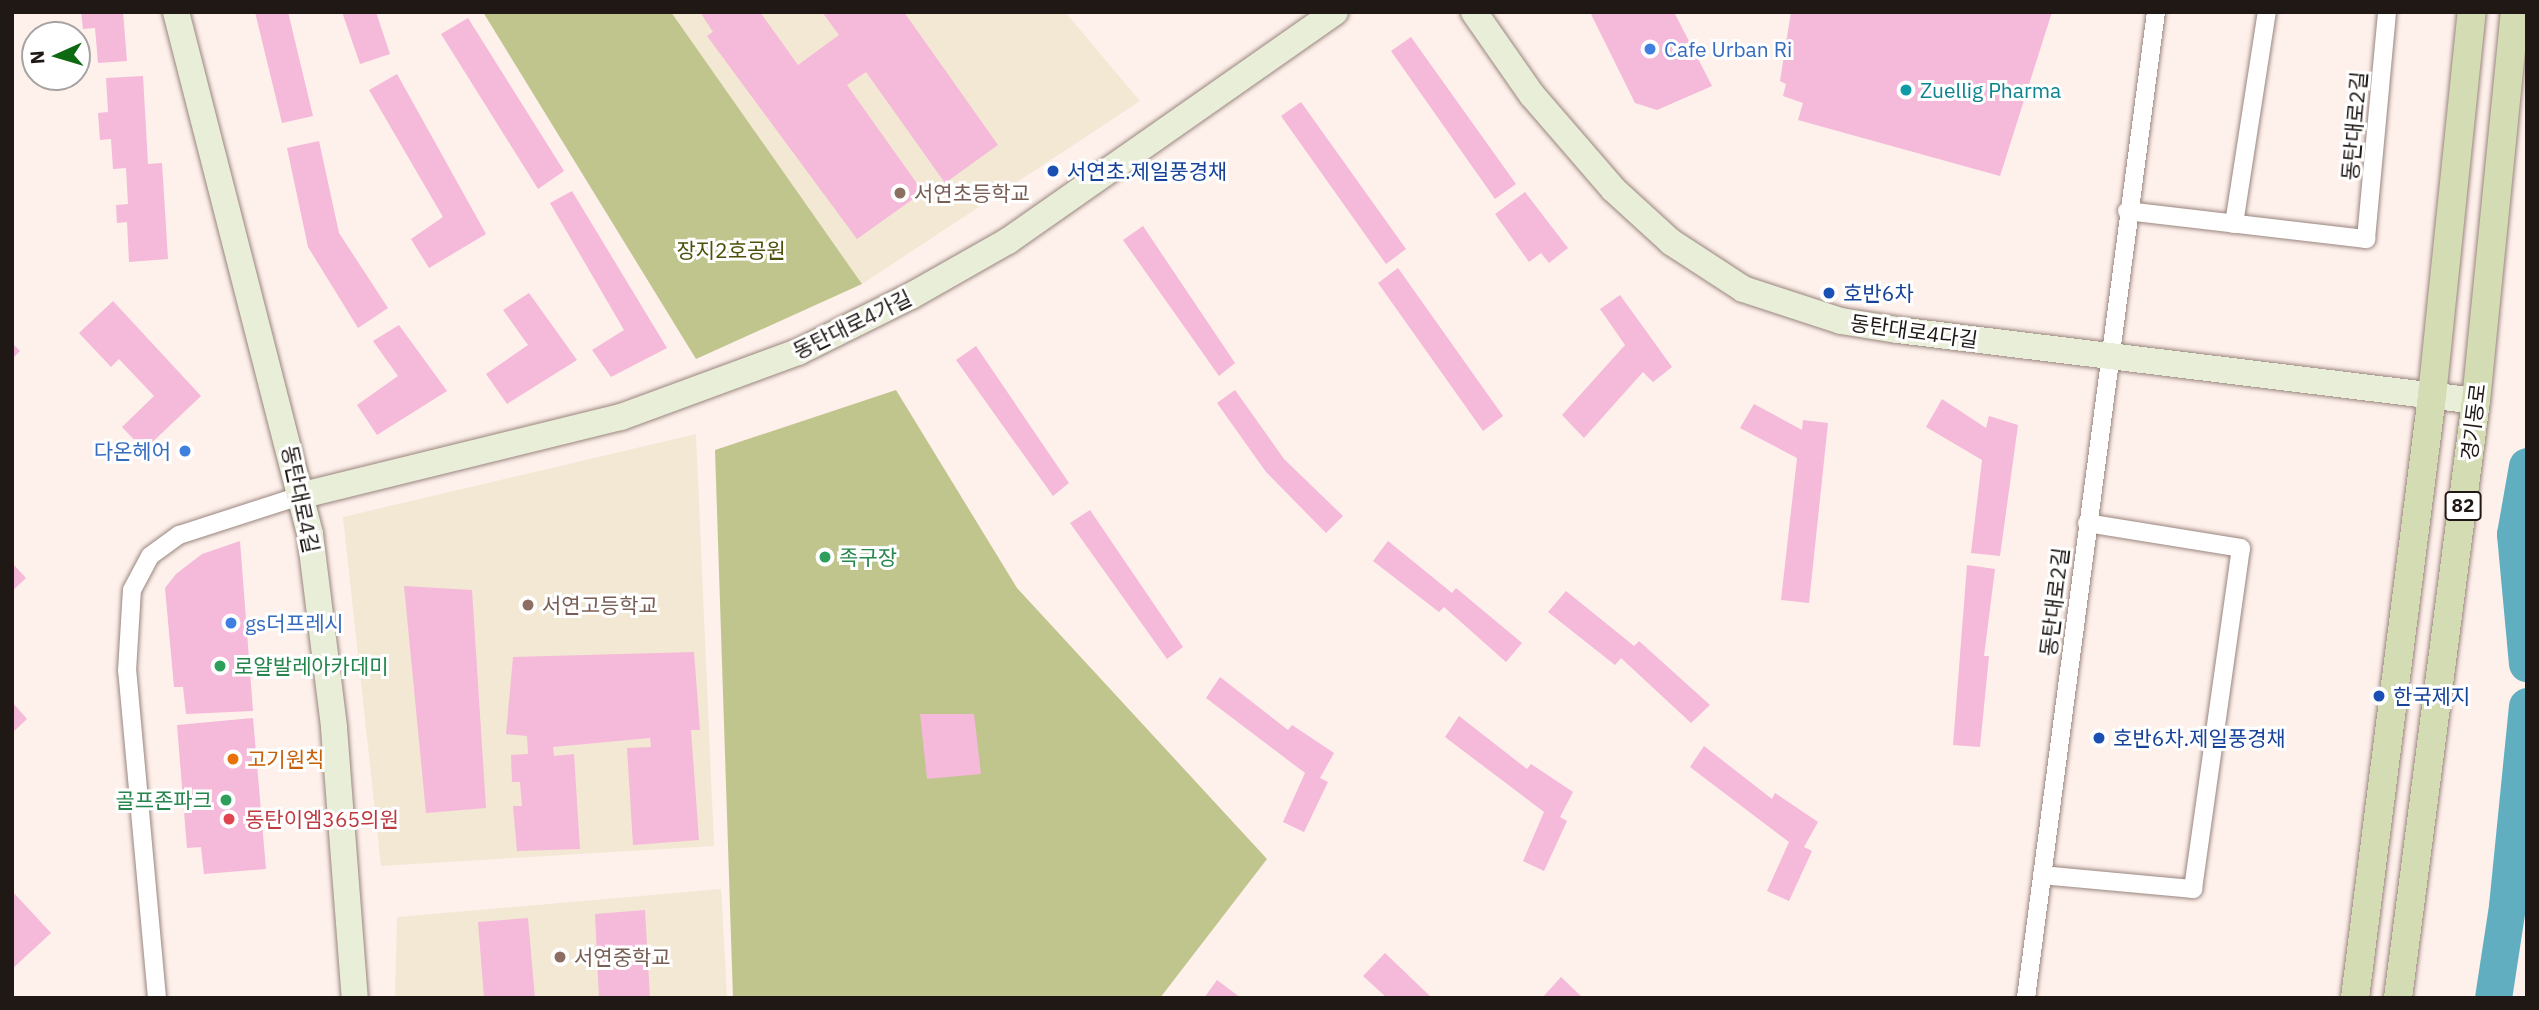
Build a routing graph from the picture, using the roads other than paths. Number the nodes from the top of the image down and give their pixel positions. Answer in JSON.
{"nodes":[{"id":1,"x":176,"y":12,"type":"edge"},
{"id":2,"x":1335,"y":12,"type":"edge"},
{"id":3,"x":1474,"y":12,"type":"edge"},
{"id":4,"x":2156,"y":12,"type":"edge"},
{"id":5,"x":2267,"y":12,"type":"edge"},
{"id":6,"x":2387,"y":12,"type":"edge"},
{"id":7,"x":2472,"y":12,"type":"edge"},
{"id":8,"x":2515,"y":12,"type":"edge"},
{"id":9,"x":2127,"y":211,"type":"junction"},
{"id":10,"x":2234,"y":224,"type":"junction"},
{"id":11,"x":2108,"y":356,"type":"junction"},
{"id":12,"x":2432,"y":396,"type":"junction"},
{"id":13,"x":2476,"y":401,"type":"junction"},
{"id":14,"x":303,"y":495,"type":"junction"},
{"id":15,"x":2087,"y":523,"type":"junction"},
{"id":16,"x":2042,"y":875,"type":"junction"},
{"id":17,"x":157,"y":998,"type":"edge"},
{"id":18,"x":355,"y":998,"type":"edge"},
{"id":19,"x":2026,"y":998,"type":"edge"},
{"id":20,"x":2355,"y":998,"type":"edge"},
{"id":21,"x":2398,"y":998,"type":"edge"}],
"edges":[{"from":1,"to":14,"type":"street","name":"동탄대로4길"},
{"from":2,"to":14,"type":"street","name":"동탄대로4가길"},
{"from":3,"to":11,"type":"street","name":"동탄대로4다길"},
{"from":4,"to":9,"type":"street","name":"동탄대로2길"},
{"from":5,"to":10,"type":"street"},
{"from":6,"to":10,"type":"street","name":"동탄대로2길"},
{"from":7,"to":12,"type":"main road","name":"경기동로","number":"82"},
{"from":8,"to":13,"type":"main road","name":"경기동로","number":"82"},
{"from":9,"to":10,"type":"street","name":"동탄대로2길"},
{"from":9,"to":11,"type":"street","name":"동탄대로2길"},
{"from":11,"to":12,"type":"street","name":"동탄대로4다길"},
{"from":11,"to":15,"type":"street","name":"동탄대로2길"},
{"from":12,"to":13,"type":"street","name":"동탄대로4다길"},
{"from":12,"to":20,"type":"main road","name":"경기동로","number":"82"},
{"from":13,"to":21,"type":"main road","name":"경기동로","number":"82"},
{"from":14,"to":17,"type":"street"},
{"from":14,"to":18,"type":"street","name":"동탄대로4길"},
{"from":15,"to":16,"type":"street","name":"동탄대로2길"},
{"from":15,"to":16,"type":"street"},
{"from":16,"to":19,"type":"street","name":"동탄대로2길"}]}
